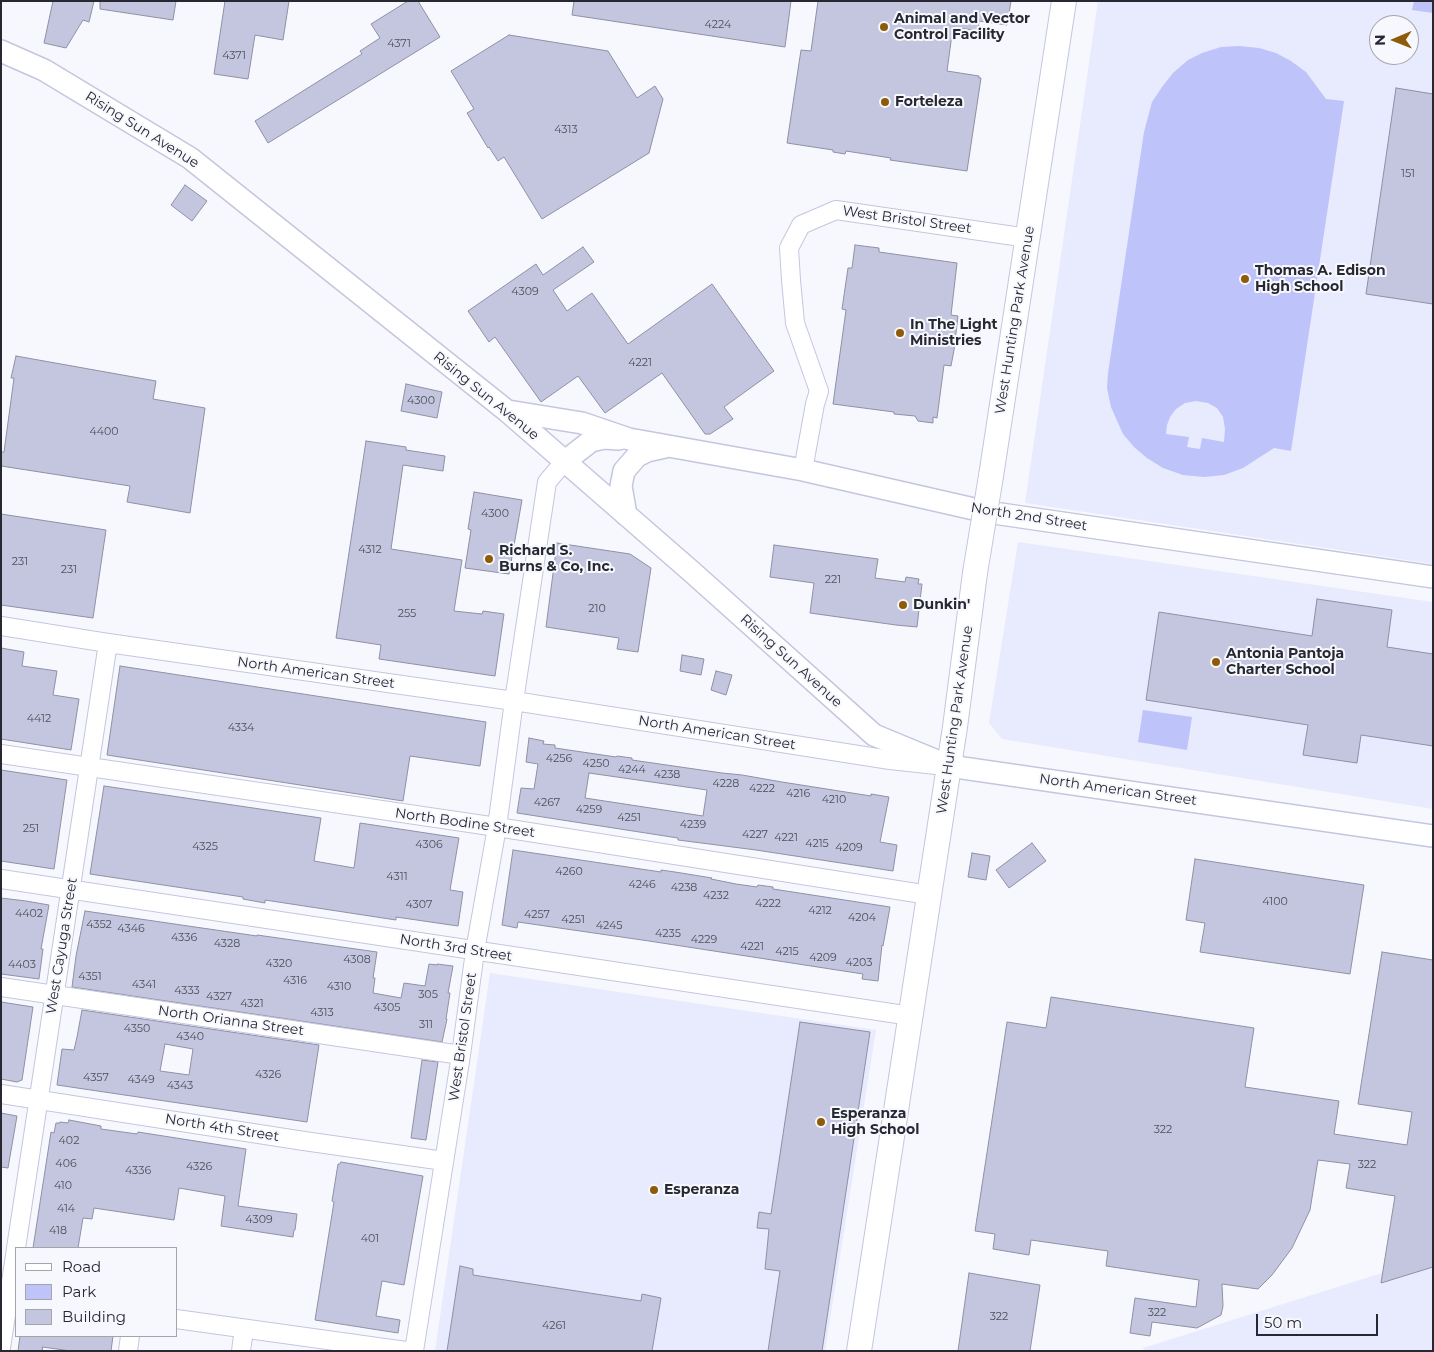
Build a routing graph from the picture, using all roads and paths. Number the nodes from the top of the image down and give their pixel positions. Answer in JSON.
{"nodes":[{"id":1,"x":1064,"y":1,"type":"edge"},
{"id":2,"x":1,"y":51,"type":"edge"},
{"id":3,"x":1028,"y":238,"type":"junction"},
{"id":4,"x":508,"y":411,"type":"junction"},
{"id":5,"x":629,"y":439,"type":"junction"},
{"id":6,"x":668,"y":446,"type":"junction"},
{"id":7,"x":564,"y":462,"type":"junction"},
{"id":8,"x":803,"y":470,"type":"junction"},
{"id":9,"x":626,"y":515,"type":"junction"},
{"id":10,"x":1433,"y":577,"type":"edge"},
{"id":11,"x":1,"y":626,"type":"edge"},
{"id":12,"x":108,"y":644,"type":"junction"},
{"id":13,"x":514,"y":701,"type":"junction"},
{"id":14,"x":1,"y":754,"type":"edge"},
{"id":15,"x":949,"y":766,"type":"junction"},
{"id":16,"x":89,"y":768,"type":"junction"},
{"id":17,"x":497,"y":827,"type":"junction"},
{"id":18,"x":1433,"y":836,"type":"edge"},
{"id":19,"x":1,"y":879,"type":"edge"},
{"id":20,"x":70,"y":889,"type":"junction"},
{"id":21,"x":929,"y":895,"type":"junction"},
{"id":22,"x":475,"y":951,"type":"junction"},
{"id":23,"x":1,"y":987,"type":"edge"},
{"id":24,"x":54,"y":995,"type":"junction"},
{"id":25,"x":910,"y":1016,"type":"junction"},
{"id":26,"x":461,"y":1054,"type":"junction"},
{"id":27,"x":1,"y":1094,"type":"edge"},
{"id":28,"x":39,"y":1100,"type":"junction"},
{"id":29,"x":444,"y":1161,"type":"junction"},
{"id":30,"x":16,"y":1247,"type":"edge"},
{"id":31,"x":15,"y":1255,"type":"edge"},
{"id":32,"x":9,"y":1294,"type":"edge"},
{"id":33,"x":178,"y":1319,"type":"edge"},
{"id":34,"x":244,"y":1329,"type":"junction"},
{"id":35,"x":130,"y":1337,"type":"edge"},
{"id":36,"x":1,"y":1348,"type":"edge"},
{"id":37,"x":128,"y":1351,"type":"edge"},
{"id":38,"x":241,"y":1351,"type":"edge"},
{"id":39,"x":406,"y":1351,"type":"edge"},
{"id":40,"x":414,"y":1351,"type":"edge"},
{"id":41,"x":859,"y":1351,"type":"edge"}],
"edges":[{"from":1,"to":3,"type":"main road","name":"West Hunting Park Avenue"},
{"from":2,"to":4,"type":"street","name":"Rising Sun Avenue"},
{"from":3,"to":8,"type":"street","name":"West Bristol Street"},
{"from":3,"to":15,"type":"main road","name":"West Hunting Park Avenue","bridge":true},
{"from":4,"to":5,"type":"street","name":"North 2nd Street"},
{"from":4,"to":7,"type":"street","name":"Rising Sun Avenue"},
{"from":5,"to":6,"type":"street","name":"North 2nd Street"},
{"from":5,"to":7,"type":"street","name":"North 2nd Street"},
{"from":6,"to":8,"type":"street","name":"North 2nd Street"},
{"from":6,"to":9,"type":"street"},
{"from":7,"to":9,"type":"street","name":"Rising Sun Avenue"},
{"from":7,"to":13,"type":"street","name":"West Bristol Street"},
{"from":8,"to":10,"type":"street","name":"North 2nd Street"},
{"from":9,"to":15,"type":"street","name":"Rising Sun Avenue"},
{"from":11,"to":12,"type":"street","name":"North American Street"},
{"from":12,"to":13,"type":"street","name":"North American Street"},
{"from":12,"to":16,"type":"street","name":"West Cayuga Street"},
{"from":13,"to":15,"type":"street","name":"North American Street"},
{"from":13,"to":17,"type":"street","name":"West Bristol Street"},
{"from":14,"to":16,"type":"street","name":"North Bodine Street"},
{"from":15,"to":18,"type":"street","name":"North American Street"},
{"from":15,"to":21,"type":"main road","name":"West Hunting Park Avenue"},
{"from":16,"to":17,"type":"street","name":"North Bodine Street"},
{"from":16,"to":20,"type":"street","name":"West Cayuga Street"},
{"from":17,"to":21,"type":"street","name":"North Bodine Street"},
{"from":17,"to":22,"type":"street","name":"West Bristol Street"},
{"from":19,"to":20,"type":"street","name":"North 3rd Street"},
{"from":20,"to":22,"type":"street","name":"North 3rd Street"},
{"from":20,"to":24,"type":"street","name":"West Cayuga Street"},
{"from":21,"to":25,"type":"main road","name":"West Hunting Park Avenue"},
{"from":22,"to":25,"type":"street","name":"North 3rd Street"},
{"from":22,"to":26,"type":"street","name":"West Bristol Street"},
{"from":23,"to":24,"type":"street","name":"North Orianna Street"},
{"from":24,"to":26,"type":"street","name":"North Orianna Street"},
{"from":24,"to":28,"type":"street","name":"West Cayuga Street"},
{"from":25,"to":41,"type":"main road","name":"West Hunting Park Avenue"},
{"from":26,"to":29,"type":"street","name":"West Bristol Street"},
{"from":27,"to":28,"type":"street","name":"North 4th Street"},
{"from":28,"to":29,"type":"street","name":"North 4th Street"},
{"from":28,"to":30,"type":"street","name":"West Cayuga Street"},
{"from":29,"to":40,"type":"street","name":"West Bristol Street"},
{"from":31,"to":32,"type":"street","name":"West Cayuga Street"},
{"from":32,"to":36,"type":"street","name":"West Cayuga Street"},
{"from":33,"to":34,"type":"street"},
{"from":34,"to":38,"type":"street"},
{"from":34,"to":39,"type":"street"},
{"from":35,"to":37,"type":"street"}]}
